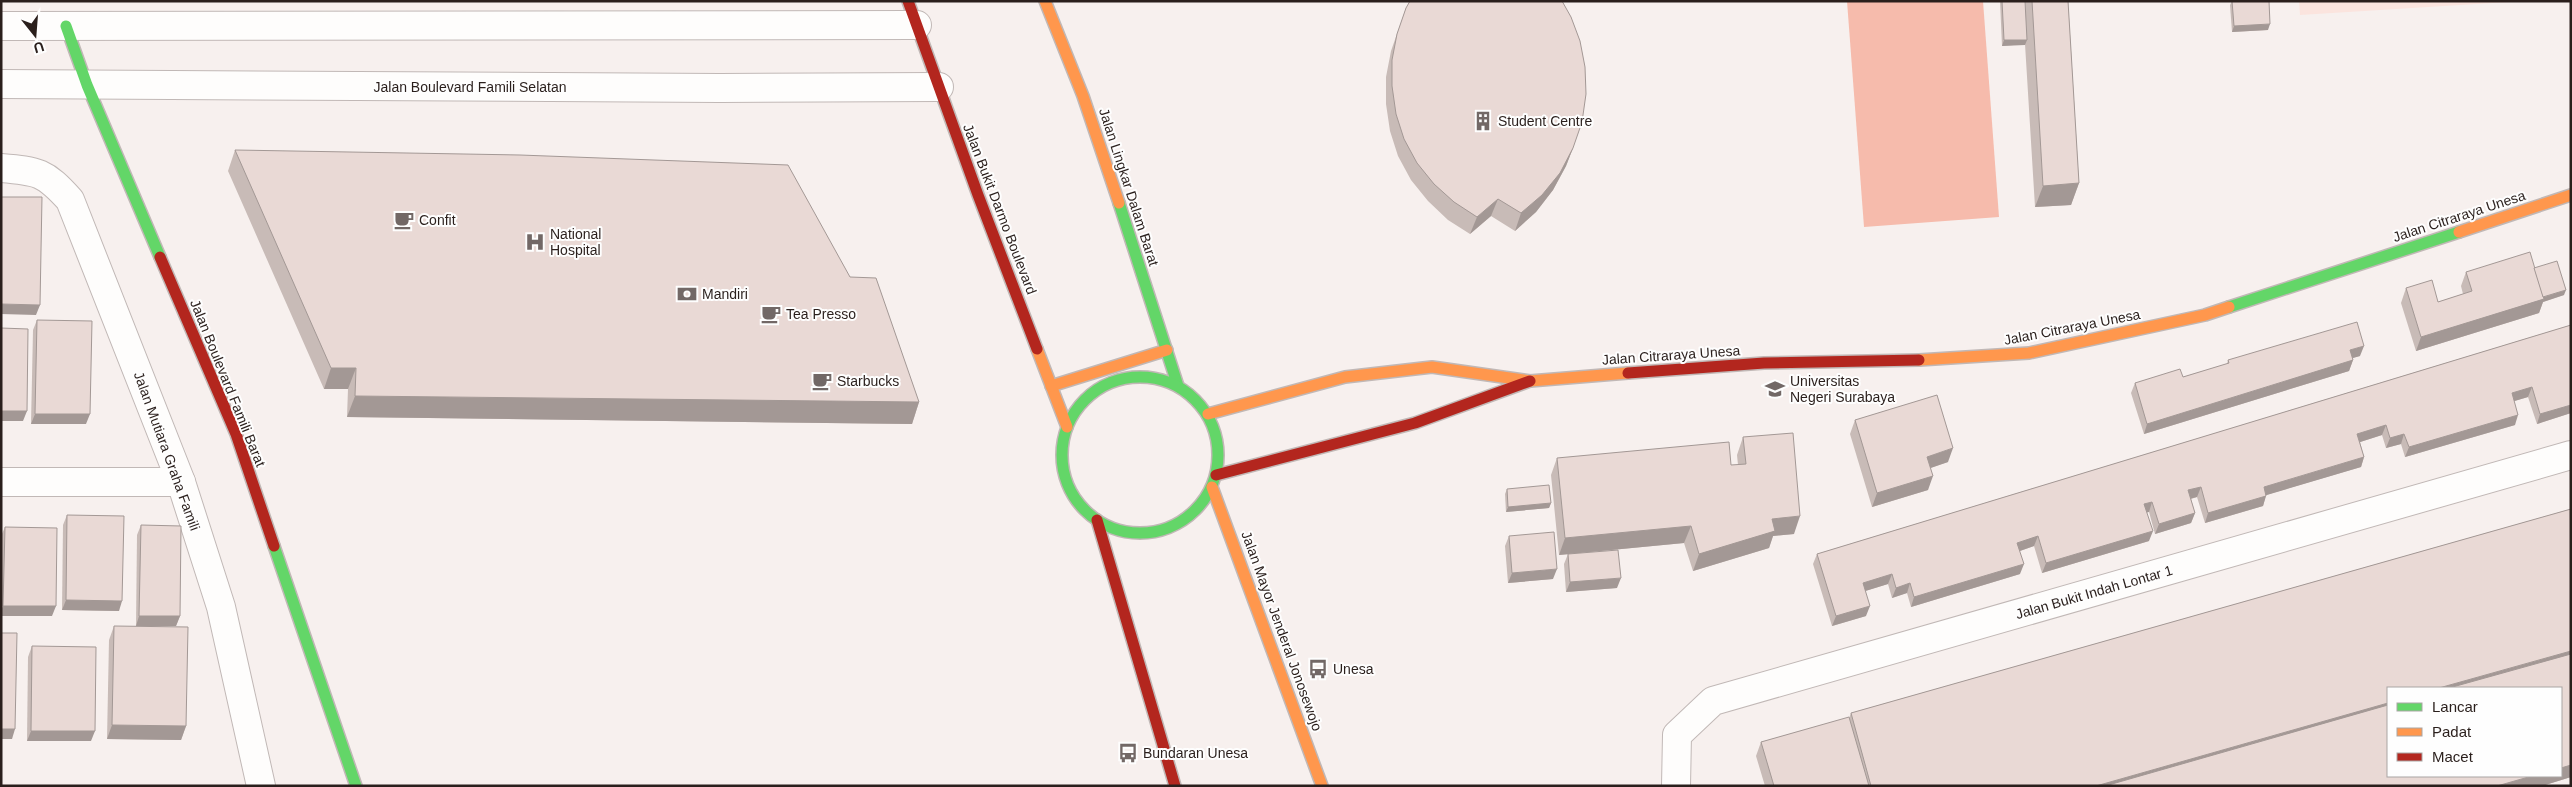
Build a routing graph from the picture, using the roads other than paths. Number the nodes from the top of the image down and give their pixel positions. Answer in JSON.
{"nodes":[{"id":1,"x":1045,"y":1,"type":"edge"},
{"id":2,"x":912,"y":13,"type":"edge"},
{"id":3,"x":1,"y":26,"type":"edge"},
{"id":4,"x":66,"y":26,"type":"junction"},
{"id":5,"x":1,"y":84,"type":"edge"},
{"id":6,"x":87,"y":85,"type":"junction"},
{"id":7,"x":939,"y":87,"type":"junction"},
{"id":8,"x":1,"y":168,"type":"edge"},
{"id":9,"x":2571,"y":195,"type":"edge"},
{"id":10,"x":1167,"y":350,"type":"junction"},
{"id":11,"x":1530,"y":381,"type":"junction"},
{"id":12,"x":1051,"y":386,"type":"junction"},
{"id":13,"x":1178,"y":386,"type":"junction"},
{"id":14,"x":1208,"y":414,"type":"junction"},
{"id":15,"x":1067,"y":427,"type":"junction"},
{"id":16,"x":2571,"y":455,"type":"edge"},
{"id":17,"x":1216,"y":475,"type":"junction"},
{"id":18,"x":1,"y":482,"type":"edge"},
{"id":19,"x":181,"y":482,"type":"junction"},
{"id":20,"x":1212,"y":487,"type":"junction"},
{"id":21,"x":1097,"y":520,"type":"junction"},
{"id":22,"x":262,"y":786,"type":"edge"},
{"id":23,"x":356,"y":786,"type":"edge"},
{"id":24,"x":1175,"y":786,"type":"edge"},
{"id":25,"x":1322,"y":786,"type":"edge"},
{"id":26,"x":1676,"y":786,"type":"edge"}],
"edges":[{"from":1,"to":10,"type":"main road","name":"Jalan Lingkar Dalam Barat"},
{"from":2,"to":4,"type":"street"},
{"from":2,"to":7,"type":"main road","name":"Jalan Bukit Darmo Boulevard"},
{"from":3,"to":4,"type":"street"},
{"from":4,"to":6,"type":"main road","name":"Jalan Boulevard Famili Barat"},
{"from":5,"to":6,"type":"street","name":"Jalan Boulevard Famili Selatan"},
{"from":6,"to":7,"type":"street","name":"Jalan Boulevard Famili Selatan"},
{"from":6,"to":23,"type":"main road","name":"Jalan Boulevard Famili Barat"},
{"from":7,"to":12,"type":"main road","name":"Jalan Bukit Darmo Boulevard"},
{"from":8,"to":19,"type":"street","name":"Jalan Mutiara Graha Famili"},
{"from":9,"to":11,"type":"main road","name":"Jalan Citraraya Unesa"},
{"from":10,"to":12,"type":"main road"},
{"from":10,"to":13,"type":"main road","name":"Jalan Lingkar Dalam Barat"},
{"from":11,"to":14,"type":"main road","name":"Jalan Citraraya Unesa"},
{"from":11,"to":17,"type":"main road","name":"Jalan Citraraya Unesa"},
{"from":12,"to":15,"type":"main road","name":"Jalan Bukit Darmo Boulevard"},
{"from":13,"to":14,"type":"main road"},
{"from":13,"to":15,"type":"main road"},
{"from":14,"to":17,"type":"main road"},
{"from":15,"to":21,"type":"main road"},
{"from":16,"to":26,"type":"street","name":"Jalan Bukit Indah Lontar 1"},
{"from":17,"to":20,"type":"main road"},
{"from":18,"to":19,"type":"street"},
{"from":19,"to":22,"type":"street","name":"Jalan Mutiara Graha Famili"},
{"from":20,"to":21,"type":"main road"},
{"from":20,"to":25,"type":"main road","name":"Jalan Mayor Jenderal Jonosewojo"},
{"from":21,"to":24,"type":"main road"}]}
